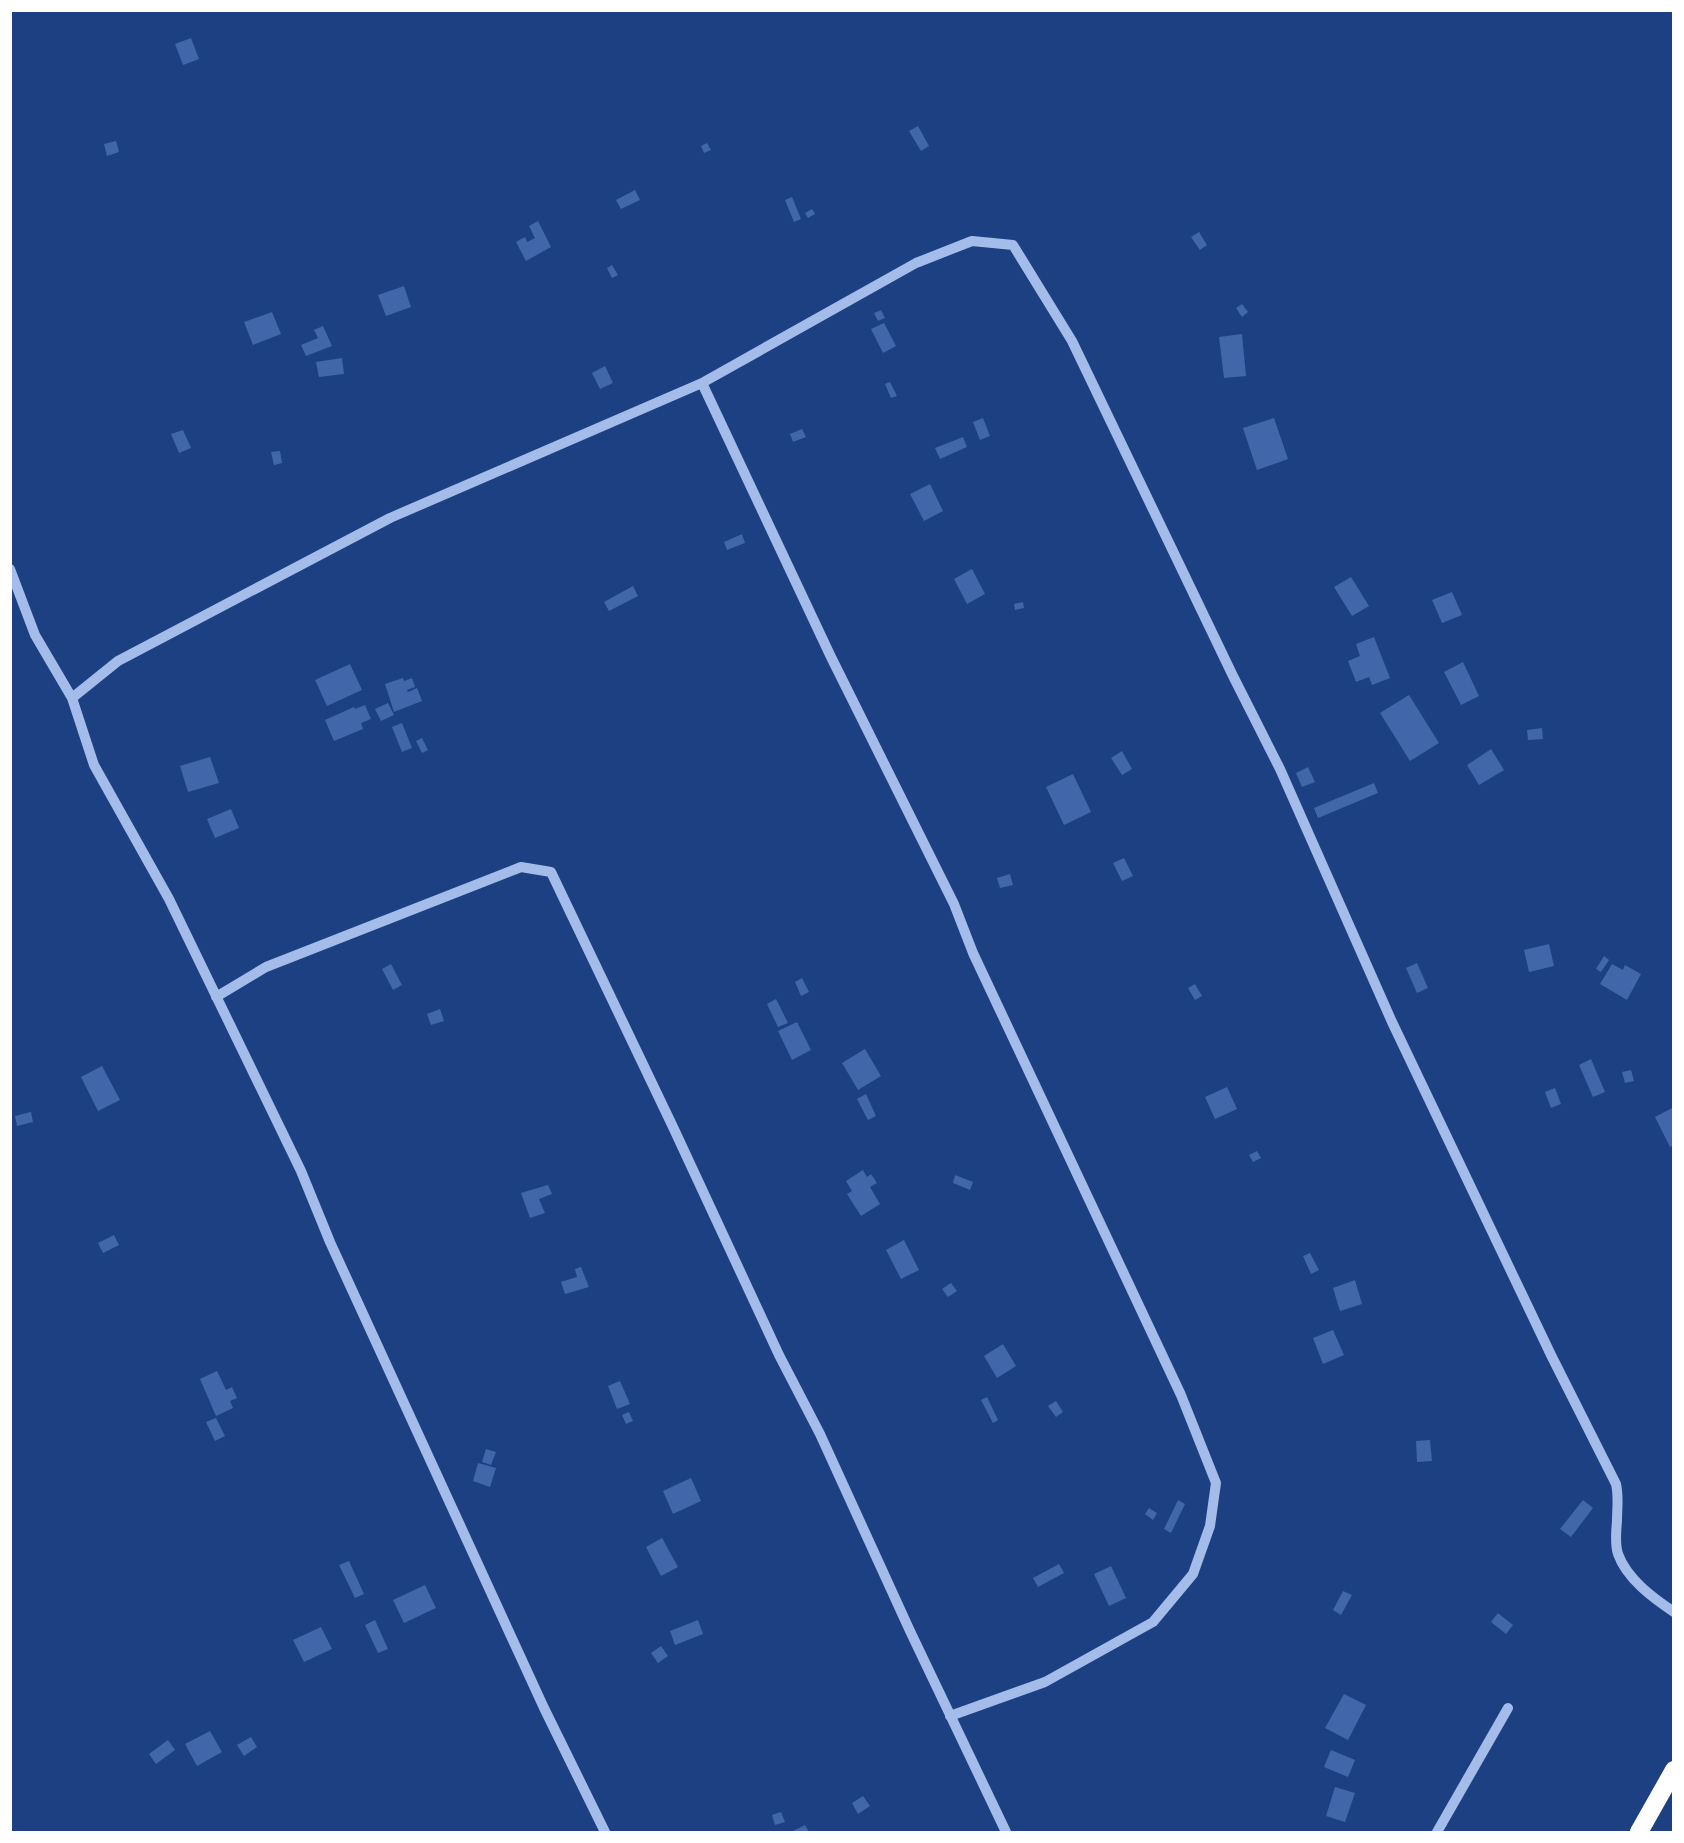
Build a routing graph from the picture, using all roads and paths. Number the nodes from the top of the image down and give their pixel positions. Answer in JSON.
{"nodes":[{"id":1,"x":702,"y":383,"type":"junction"},
{"id":2,"x":10,"y":569,"type":"edge"},
{"id":3,"x":72,"y":698,"type":"junction"},
{"id":4,"x":216,"y":997,"type":"junction"},
{"id":5,"x":1674,"y":1612,"type":"edge"},
{"id":6,"x":1508,"y":1708,"type":"dead end"},
{"id":7,"x":950,"y":1716,"type":"junction"},
{"id":8,"x":1674,"y":1770,"type":"edge"},
{"id":9,"x":605,"y":1833,"type":"edge"},
{"id":10,"x":1006,"y":1833,"type":"edge"},
{"id":11,"x":1437,"y":1833,"type":"edge"},
{"id":12,"x":1640,"y":1833,"type":"edge"}],
"edges":[{"from":1,"to":3,"type":"street"},
{"from":1,"to":5,"type":"street"},
{"from":1,"to":7,"type":"street"},
{"from":2,"to":3,"type":"street"},
{"from":3,"to":4,"type":"street"},
{"from":4,"to":7,"type":"street"},
{"from":4,"to":9,"type":"street"},
{"from":6,"to":11,"type":"street"},
{"from":7,"to":10,"type":"street"},
{"from":8,"to":12,"type":"highway"}]}
